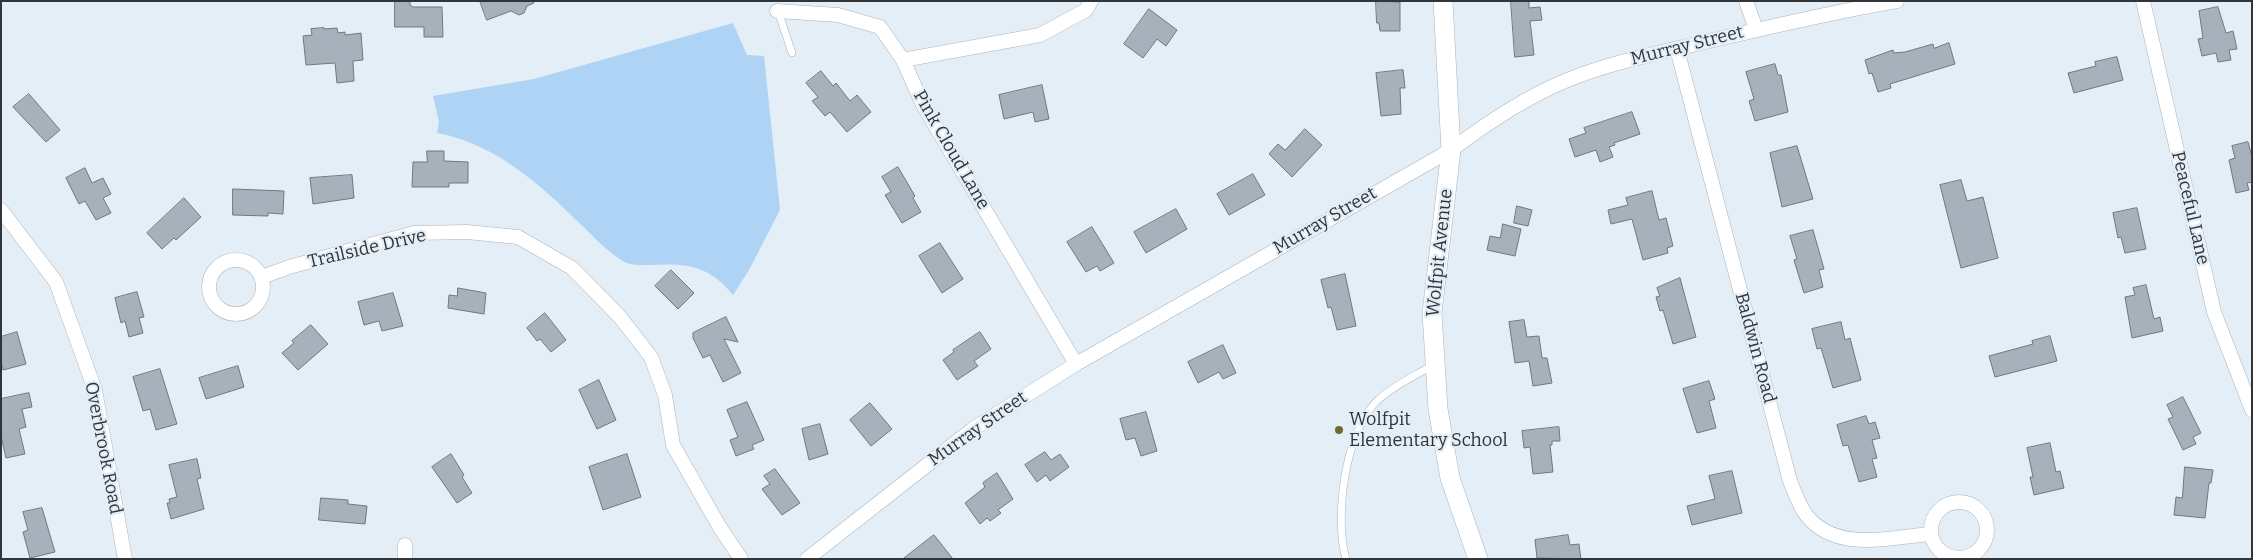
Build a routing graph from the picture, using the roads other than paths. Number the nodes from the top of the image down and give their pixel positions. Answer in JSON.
{"nodes":[{"id":1,"x":1091,"y":1,"type":"edge"},
{"id":2,"x":1443,"y":1,"type":"edge"},
{"id":3,"x":1746,"y":1,"type":"edge"},
{"id":4,"x":1897,"y":1,"type":"edge"},
{"id":5,"x":2143,"y":1,"type":"edge"},
{"id":6,"x":777,"y":11,"type":"joint"},
{"id":7,"x":1756,"y":29,"type":"junction"},
{"id":8,"x":1677,"y":49,"type":"junction"},
{"id":9,"x":792,"y":53,"type":"dead end"},
{"id":10,"x":903,"y":60,"type":"junction"},
{"id":11,"x":1451,"y":150,"type":"junction"},
{"id":12,"x":1,"y":210,"type":"edge"},
{"id":13,"x":262,"y":277,"type":"dead end"},
{"id":14,"x":1076,"y":364,"type":"junction"},
{"id":15,"x":1435,"y":364,"type":"junction"},
{"id":16,"x":2252,"y":410,"type":"edge"},
{"id":17,"x":1931,"y":534,"type":"junction"},
{"id":18,"x":405,"y":544,"type":"dead end"},
{"id":19,"x":125,"y":559,"type":"edge"},
{"id":20,"x":405,"y":559,"type":"edge"},
{"id":21,"x":741,"y":559,"type":"edge"},
{"id":22,"x":807,"y":559,"type":"edge"},
{"id":23,"x":1346,"y":559,"type":"edge"},
{"id":24,"x":1478,"y":559,"type":"edge"}],
"edges":[{"from":1,"to":10,"type":"street"},
{"from":2,"to":11,"type":"street","name":"Wolfpit Avenue"},
{"from":3,"to":7,"type":"street"},
{"from":4,"to":7,"type":"street","name":"Murray Street"},
{"from":5,"to":16,"type":"street","name":"Peaceful Lane"},
{"from":6,"to":9,"type":"lane"},
{"from":6,"to":10,"type":"street","name":"Pink Cloud Lane"},
{"from":7,"to":8,"type":"street","name":"Murray Street"},
{"from":8,"to":11,"type":"street","name":"Murray Street"},
{"from":8,"to":17,"type":"street","name":"Baldwin Road"},
{"from":10,"to":14,"type":"street","name":"Pink Cloud Lane"},
{"from":11,"to":14,"type":"street","name":"Murray Street"},
{"from":11,"to":15,"type":"street","name":"Wolfpit Avenue"},
{"from":12,"to":19,"type":"street","name":"Overbrook Road"},
{"from":13,"to":21,"type":"street","name":"Trailside Drive"},
{"from":14,"to":22,"type":"street","name":"Murray Street"},
{"from":15,"to":23,"type":"lane"},
{"from":15,"to":24,"type":"street","name":"Wolfpit Avenue"},
{"from":17,"to":17,"type":"street"},
{"from":18,"to":20,"type":"street"}]}
